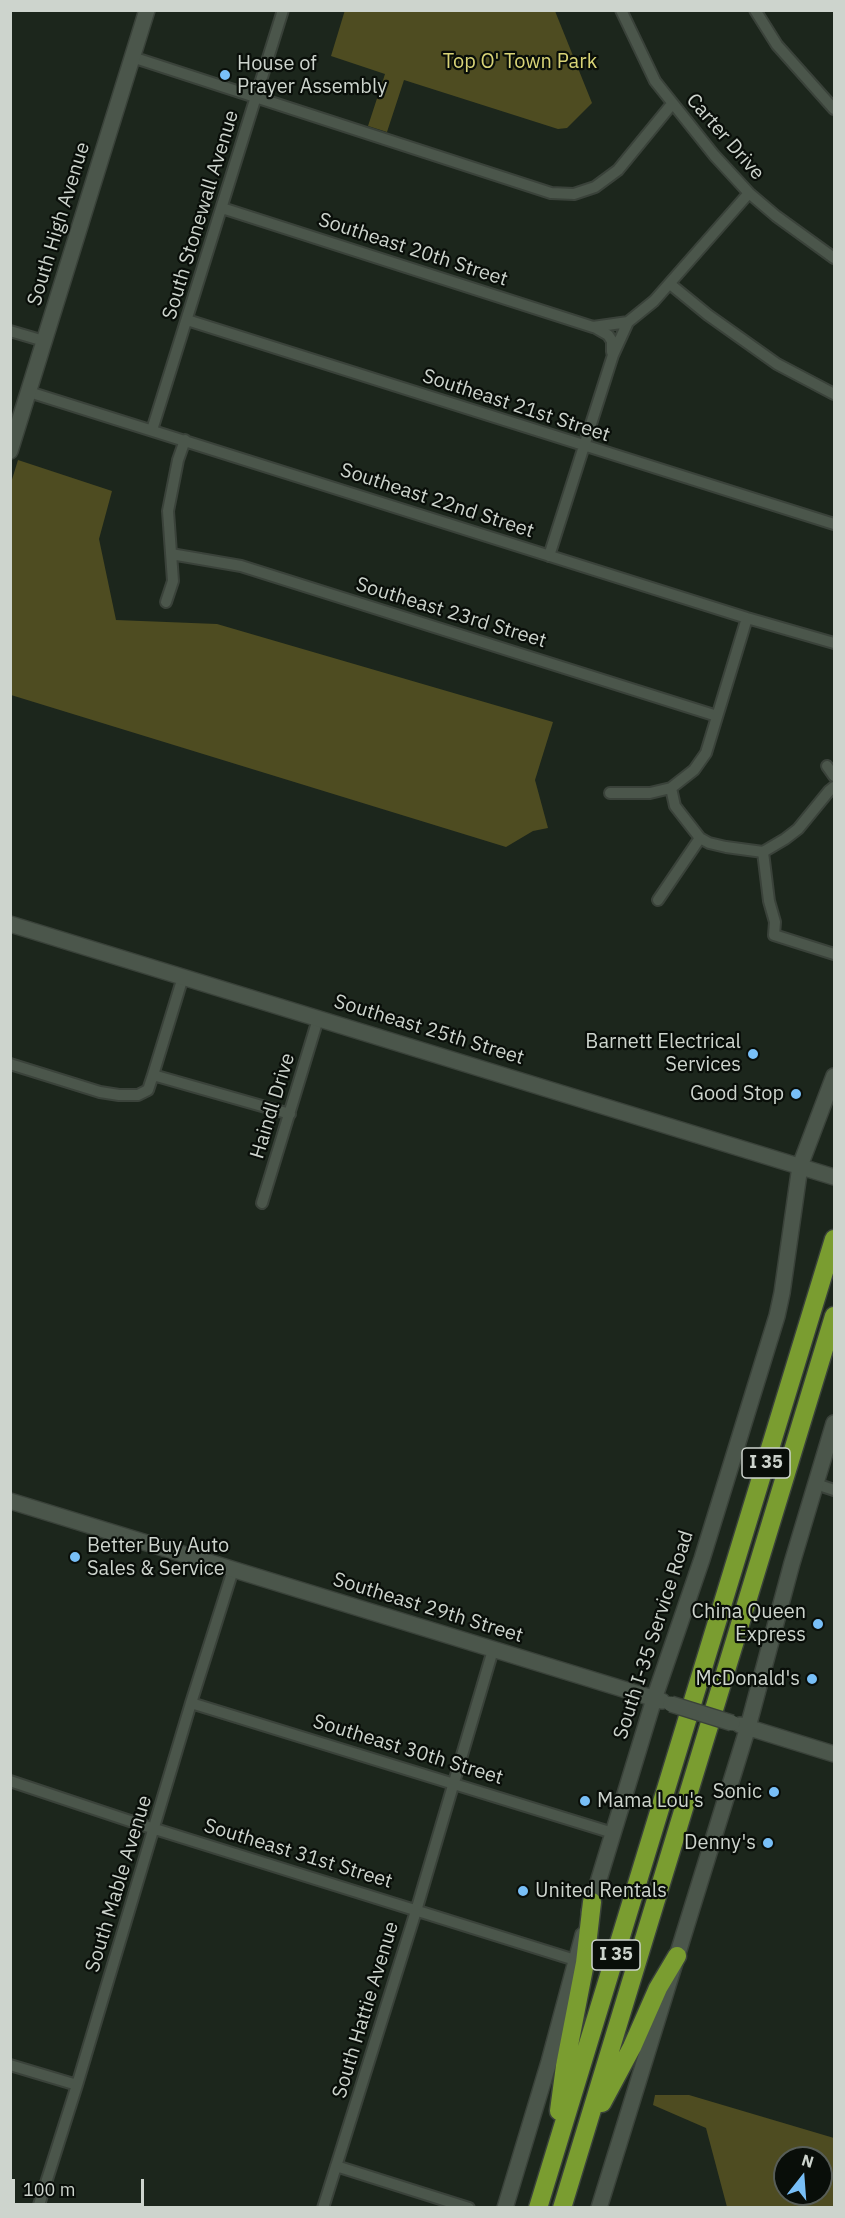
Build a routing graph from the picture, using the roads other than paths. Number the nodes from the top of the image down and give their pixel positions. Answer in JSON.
{"nodes":[{"id":1,"x":147,"y":10,"type":"edge"},
{"id":2,"x":283,"y":10,"type":"edge"},
{"id":3,"x":621,"y":10,"type":"edge"},
{"id":4,"x":755,"y":10,"type":"edge"},
{"id":5,"x":132,"y":57,"type":"junction"},
{"id":6,"x":256,"y":96,"type":"junction"},
{"id":7,"x":672,"y":104,"type":"junction"},
{"id":8,"x":834,"y":109,"type":"edge"},
{"id":9,"x":749,"y":193,"type":"junction"},
{"id":10,"x":222,"y":208,"type":"junction"},
{"id":11,"x":834,"y":258,"type":"edge"},
{"id":12,"x":670,"y":284,"type":"junction"},
{"id":13,"x":187,"y":320,"type":"junction"},
{"id":14,"x":628,"y":322,"type":"junction"},
{"id":15,"x":593,"y":327,"type":"junction"},
{"id":16,"x":10,"y":331,"type":"edge"},
{"id":17,"x":44,"y":341,"type":"junction"},
{"id":18,"x":613,"y":355,"type":"junction"},
{"id":19,"x":29,"y":392,"type":"junction"},
{"id":20,"x":834,"y":394,"type":"edge"},
{"id":21,"x":152,"y":430,"type":"junction"},
{"id":22,"x":185,"y":440,"type":"junction"},
{"id":23,"x":583,"y":446,"type":"junction"},
{"id":24,"x":10,"y":451,"type":"edge"},
{"id":25,"x":834,"y":524,"type":"edge"},
{"id":26,"x":171,"y":554,"type":"junction"},
{"id":27,"x":549,"y":556,"type":"junction"},
{"id":28,"x":166,"y":602,"type":"dead end"},
{"id":29,"x":747,"y":618,"type":"junction"},
{"id":30,"x":834,"y":643,"type":"edge"},
{"id":31,"x":717,"y":716,"type":"junction"},
{"id":32,"x":827,"y":766,"type":"dead end"},
{"id":33,"x":834,"y":776,"type":"edge"},
{"id":34,"x":834,"y":787,"type":"edge"},
{"id":35,"x":671,"y":788,"type":"junction"},
{"id":36,"x":610,"y":793,"type":"dead end"},
{"id":37,"x":700,"y":838,"type":"junction"},
{"id":38,"x":763,"y":852,"type":"junction"},
{"id":39,"x":658,"y":900,"type":"dead end"},
{"id":40,"x":10,"y":924,"type":"edge"},
{"id":41,"x":834,"y":954,"type":"edge"},
{"id":42,"x":183,"y":977,"type":"junction"},
{"id":43,"x":318,"y":1019,"type":"junction"},
{"id":44,"x":10,"y":1064,"type":"edge"},
{"id":45,"x":153,"y":1075,"type":"junction"},
{"id":46,"x":834,"y":1076,"type":"edge"},
{"id":47,"x":290,"y":1114,"type":"junction"},
{"id":48,"x":800,"y":1166,"type":"junction"},
{"id":49,"x":833,"y":1176,"type":"edge"},
{"id":50,"x":262,"y":1203,"type":"dead end"},
{"id":51,"x":834,"y":1239,"type":"edge"},
{"id":52,"x":834,"y":1316,"type":"edge"},
{"id":53,"x":834,"y":1422,"type":"edge"},
{"id":54,"x":816,"y":1484,"type":"junction"},
{"id":55,"x":834,"y":1490,"type":"edge"},
{"id":56,"x":10,"y":1501,"type":"edge"},
{"id":57,"x":233,"y":1570,"type":"junction"},
{"id":58,"x":493,"y":1650,"type":"junction"},
{"id":59,"x":654,"y":1699,"type":"junction"},
{"id":60,"x":191,"y":1703,"type":"junction"},
{"id":61,"x":748,"y":1727,"type":"junction"},
{"id":62,"x":834,"y":1754,"type":"edge"},
{"id":63,"x":10,"y":1781,"type":"edge"},
{"id":64,"x":454,"y":1783,"type":"junction"},
{"id":65,"x":154,"y":1828,"type":"junction"},
{"id":66,"x":613,"y":1833,"type":"junction"},
{"id":67,"x":592,"y":1902,"type":"junction"},
{"id":68,"x":416,"y":1911,"type":"junction"},
{"id":69,"x":677,"y":1956,"type":"junction"},
{"id":70,"x":575,"y":1960,"type":"junction"},
{"id":71,"x":10,"y":2065,"type":"edge"},
{"id":72,"x":77,"y":2085,"type":"junction"},
{"id":73,"x":584,"y":2136,"type":"junction"},
{"id":74,"x":551,"y":2164,"type":"junction"},
{"id":75,"x":336,"y":2166,"type":"junction"},
{"id":76,"x":38,"y":2208,"type":"edge"},
{"id":77,"x":323,"y":2208,"type":"edge"},
{"id":78,"x":469,"y":2208,"type":"edge"},
{"id":79,"x":505,"y":2208,"type":"edge"},
{"id":80,"x":538,"y":2208,"type":"edge"},
{"id":81,"x":562,"y":2208,"type":"edge"},
{"id":82,"x":599,"y":2208,"type":"edge"}],
"edges":[{"from":1,"to":5,"type":"main road","name":"South High Avenue"},
{"from":2,"to":6,"type":"street","name":"South Stonewall Avenue"},
{"from":3,"to":7,"type":"street","name":"Carter Drive"},
{"from":4,"to":8,"type":"street"},
{"from":5,"to":6,"type":"street"},
{"from":5,"to":17,"type":"main road","name":"South High Avenue"},
{"from":6,"to":7,"type":"street"},
{"from":6,"to":10,"type":"street","name":"South Stonewall Avenue"},
{"from":7,"to":9,"type":"street","name":"Carter Drive"},
{"from":9,"to":11,"type":"street","name":"Carter Drive"},
{"from":9,"to":12,"type":"street"},
{"from":10,"to":13,"type":"street","name":"South Stonewall Avenue"},
{"from":10,"to":15,"type":"street","name":"Southeast 20th Street"},
{"from":12,"to":14,"type":"street"},
{"from":12,"to":20,"type":"street"},
{"from":13,"to":21,"type":"street","name":"South Stonewall Avenue"},
{"from":13,"to":23,"type":"street","name":"Southeast 21st Street"},
{"from":14,"to":15,"type":"street","name":"Southeast 20th Street"},
{"from":14,"to":18,"type":"street"},
{"from":15,"to":18,"type":"street","name":"Southeast 20th Street"},
{"from":16,"to":17,"type":"street"},
{"from":17,"to":19,"type":"main road","name":"South High Avenue"},
{"from":18,"to":23,"type":"street"},
{"from":19,"to":21,"type":"street","name":"Southeast 22nd Street"},
{"from":19,"to":24,"type":"main road","name":"South High Avenue"},
{"from":21,"to":22,"type":"street","name":"Southeast 22nd Street"},
{"from":22,"to":26,"type":"street"},
{"from":22,"to":27,"type":"street","name":"Southeast 22nd Street"},
{"from":23,"to":25,"type":"street","name":"Southeast 21st Street"},
{"from":23,"to":27,"type":"street"},
{"from":26,"to":28,"type":"street"},
{"from":26,"to":31,"type":"street","name":"Southeast 23rd Street"},
{"from":27,"to":29,"type":"street","name":"Southeast 22nd Street"},
{"from":29,"to":30,"type":"street","name":"Southeast 22nd Street"},
{"from":29,"to":31,"type":"street"},
{"from":31,"to":35,"type":"street"},
{"from":32,"to":33,"type":"street"},
{"from":34,"to":38,"type":"street"},
{"from":35,"to":36,"type":"street"},
{"from":35,"to":37,"type":"street"},
{"from":37,"to":38,"type":"street"},
{"from":37,"to":39,"type":"street"},
{"from":38,"to":41,"type":"street"},
{"from":40,"to":42,"type":"main road","name":"Southeast 25th Street"},
{"from":42,"to":43,"type":"main road","name":"Southeast 25th Street"},
{"from":42,"to":45,"type":"street"},
{"from":43,"to":47,"type":"street","name":"Haindl Drive"},
{"from":43,"to":48,"type":"main road","name":"Southeast 25th Street"},
{"from":44,"to":45,"type":"street"},
{"from":45,"to":47,"type":"street"},
{"from":46,"to":48,"type":"main road","name":"South I-35 Service Road"},
{"from":47,"to":50,"type":"street","name":"Haindl Drive"},
{"from":48,"to":49,"type":"main road","name":"Southeast 25th Street"},
{"from":48,"to":59,"type":"main road","name":"South I-35 Service Road"},
{"from":51,"to":74,"type":"highway","number":"I 35"},
{"from":52,"to":73,"type":"highway","number":"I 35"},
{"from":53,"to":54,"type":"main road"},
{"from":54,"to":55,"type":"street"},
{"from":54,"to":61,"type":"main road"},
{"from":56,"to":57,"type":"main road","name":"Southeast 29th Street"},
{"from":57,"to":58,"type":"main road","name":"Southeast 29th Street"},
{"from":57,"to":60,"type":"street","name":"South Mable Avenue"},
{"from":58,"to":59,"type":"main road","name":"Southeast 29th Street"},
{"from":58,"to":64,"type":"street","name":"South Hattie Avenue"},
{"from":59,"to":61,"type":"main road","name":"Southeast 29th Street","bridge":true},
{"from":59,"to":66,"type":"main road","name":"South I-35 Service Road"},
{"from":60,"to":64,"type":"street","name":"Southeast 30th Street"},
{"from":60,"to":65,"type":"street","name":"South Mable Avenue"},
{"from":61,"to":62,"type":"main road","name":"Southeast 29th Street"},
{"from":61,"to":69,"type":"main road"},
{"from":63,"to":65,"type":"street","name":"Southeast 31st Street"},
{"from":64,"to":66,"type":"street","name":"Southeast 30th Street"},
{"from":64,"to":68,"type":"street","name":"South Hattie Avenue"},
{"from":65,"to":68,"type":"street","name":"Southeast 31st Street"},
{"from":65,"to":72,"type":"street","name":"South Mable Avenue"},
{"from":66,"to":67,"type":"main road","name":"South I-35 Service Road"},
{"from":67,"to":70,"type":"main road","name":"South I-35 Service Road"},
{"from":67,"to":74,"type":"highway"},
{"from":68,"to":70,"type":"street","name":"Southeast 31st Street"},
{"from":68,"to":75,"type":"street","name":"South Hattie Avenue"},
{"from":69,"to":73,"type":"highway"},
{"from":69,"to":82,"type":"main road"},
{"from":70,"to":79,"type":"main road","name":"South I-35 Service Road"},
{"from":71,"to":72,"type":"street"},
{"from":72,"to":76,"type":"street","name":"South Mable Avenue"},
{"from":73,"to":81,"type":"highway","number":"I 35"},
{"from":74,"to":80,"type":"highway","number":"I 35"},
{"from":75,"to":77,"type":"street","name":"South Hattie Avenue"},
{"from":75,"to":78,"type":"street"}]}
